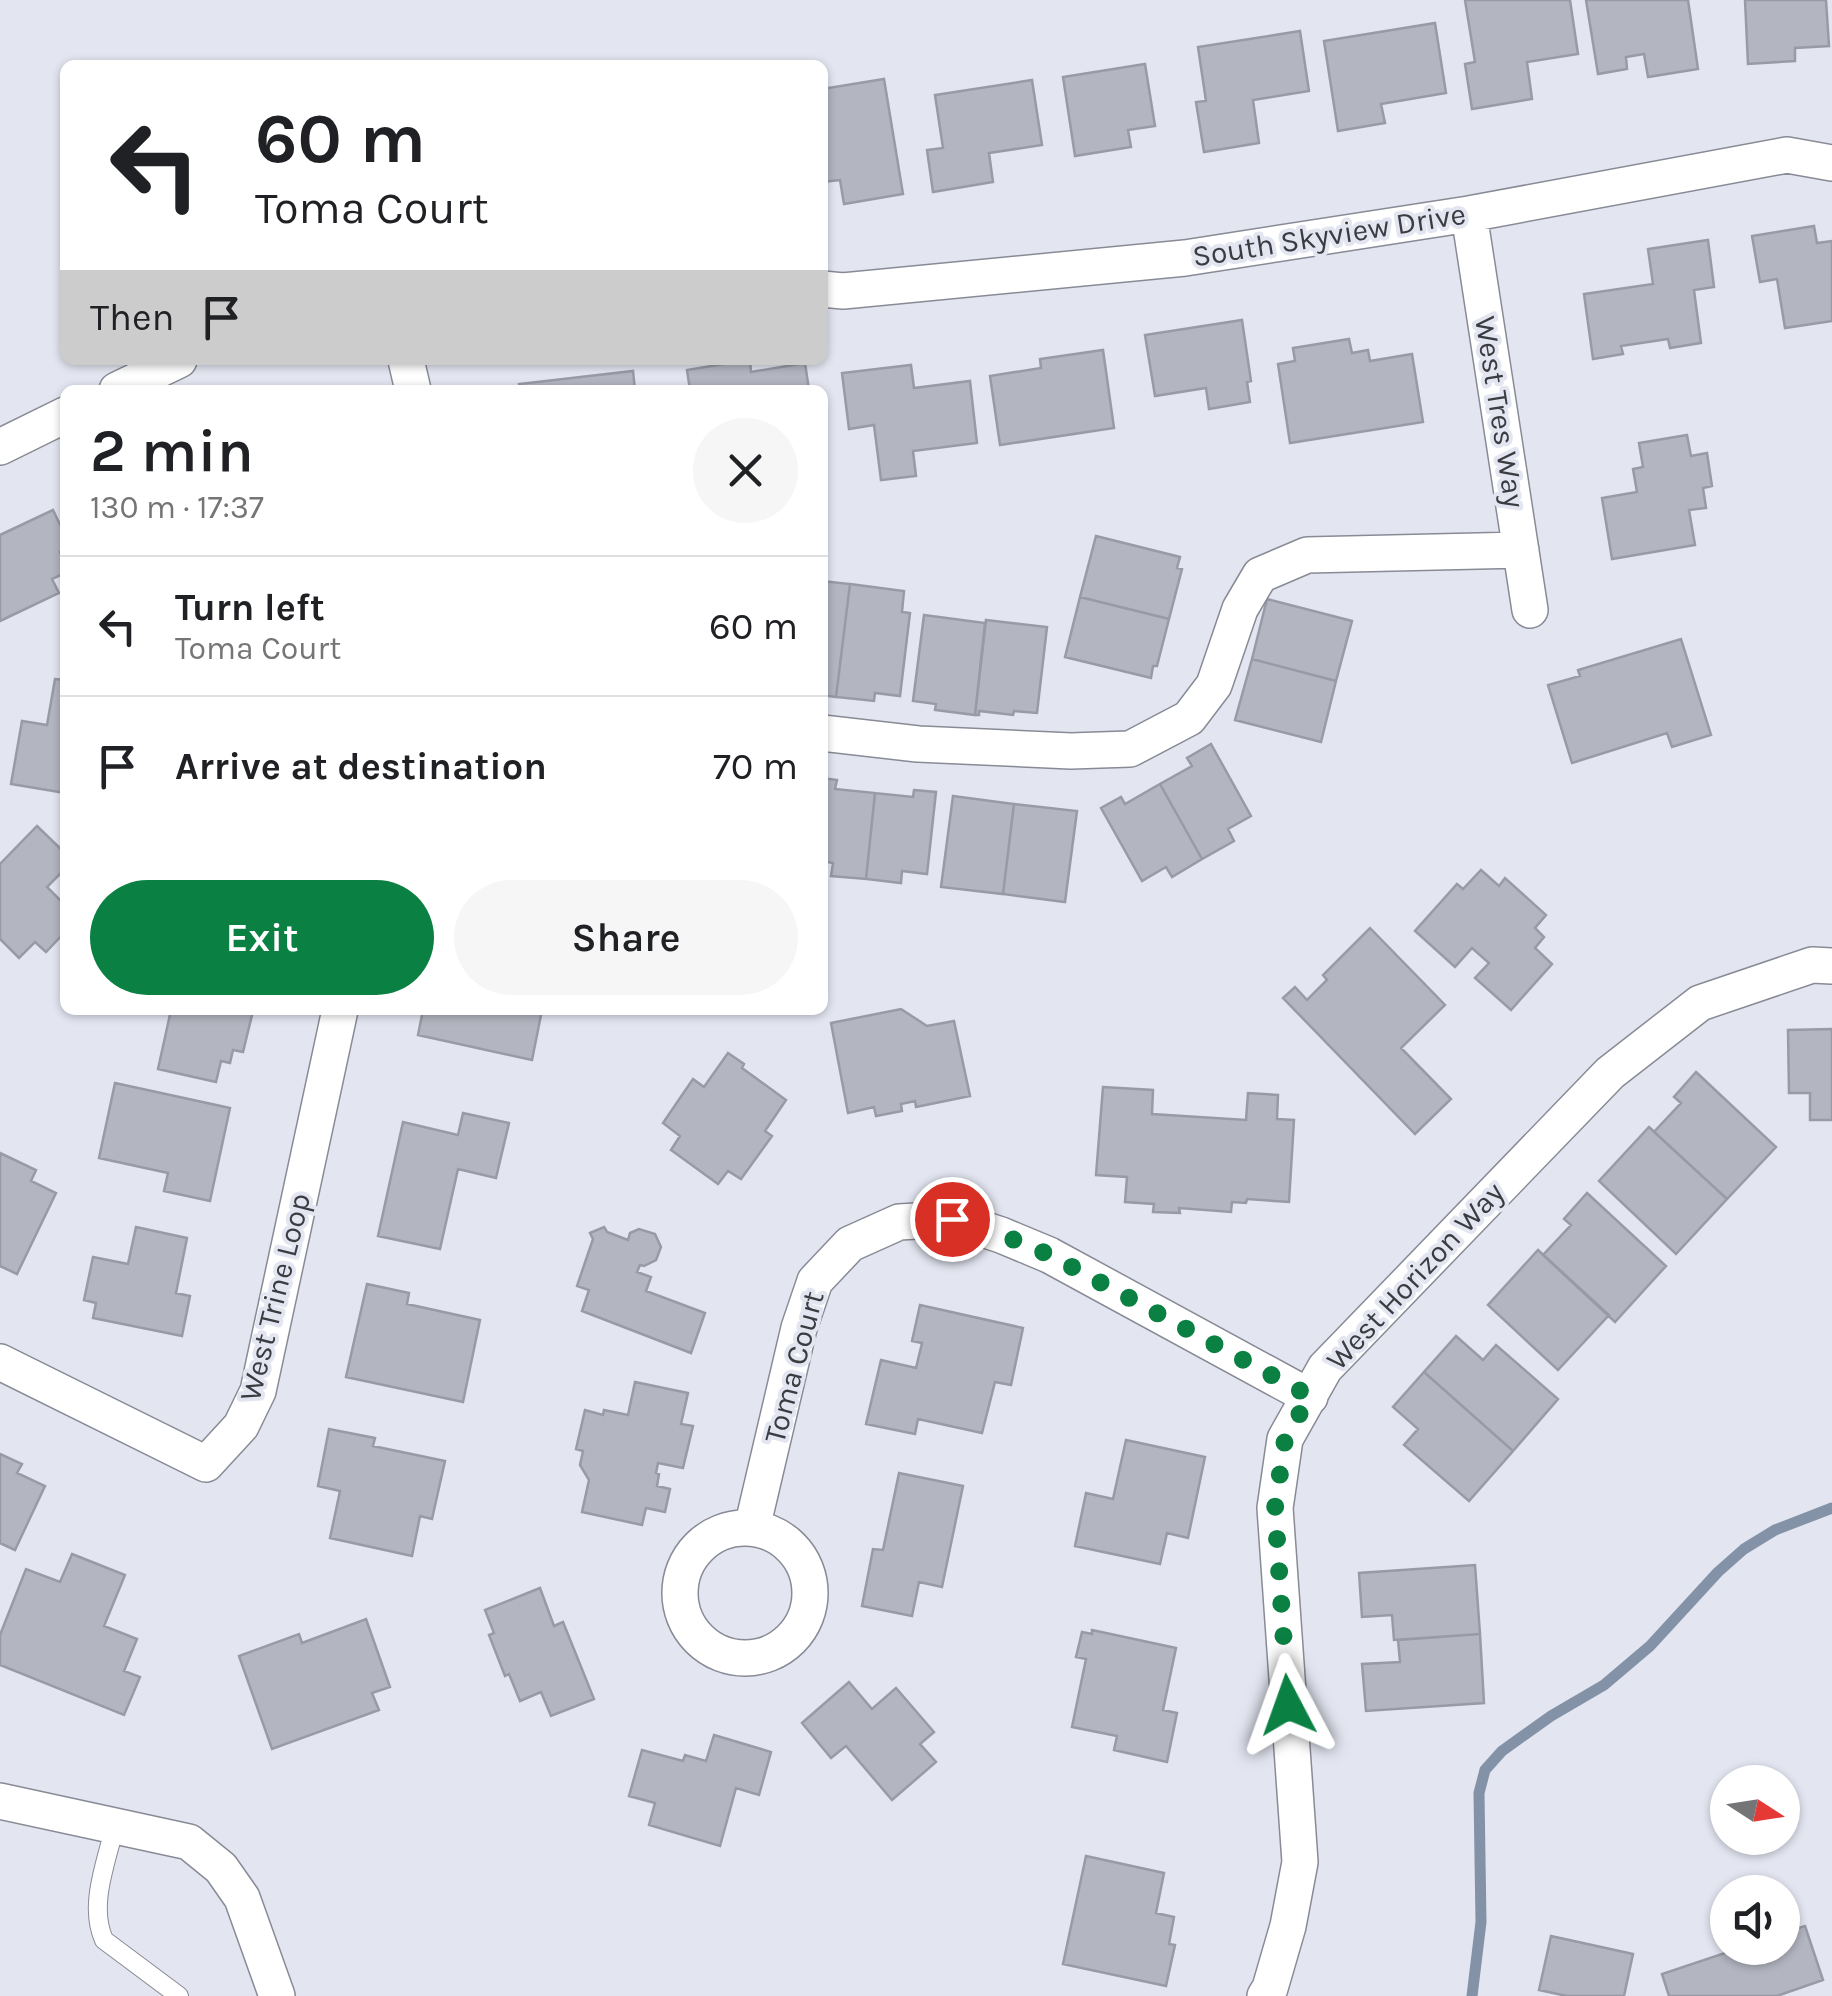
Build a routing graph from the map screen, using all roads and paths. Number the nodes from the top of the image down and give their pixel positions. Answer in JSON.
{"nodes":[{"id":1,"x":1832,"y":162,"type":"edge"},
{"id":2,"x":1470,"y":214,"type":"junction"},
{"id":3,"x":828,"y":290,"type":"edge"},
{"id":4,"x":169,"y":365,"type":"edge"},
{"id":5,"x":127,"y":385,"type":"edge"},
{"id":6,"x":60,"y":417,"type":"edge"},
{"id":7,"x":0,"y":447,"type":"edge"},
{"id":8,"x":1521,"y":550,"type":"junction"},
{"id":9,"x":1530,"y":610,"type":"dead end"},
{"id":10,"x":828,"y":733,"type":"edge"},
{"id":11,"x":1832,"y":966,"type":"edge"},
{"id":12,"x":339,"y":1015,"type":"edge"},
{"id":13,"x":0,"y":1362,"type":"edge"},
{"id":14,"x":1310,"y":1396,"type":"junction"},
{"id":15,"x":752,"y":1528,"type":"dead end"},
{"id":16,"x":0,"y":1801,"type":"edge"},
{"id":17,"x":114,"y":1825,"type":"junction"},
{"id":18,"x":179,"y":1996,"type":"edge"},
{"id":19,"x":276,"y":1996,"type":"edge"},
{"id":20,"x":1265,"y":1996,"type":"edge"}],
"edges":[{"from":1,"to":2,"type":"street","name":"South Skyview Drive"},
{"from":2,"to":3,"type":"street","name":"South Skyview Drive"},
{"from":2,"to":8,"type":"street","name":"West Tres Way"},
{"from":4,"to":5,"type":"street"},
{"from":6,"to":7,"type":"street"},
{"from":8,"to":9,"type":"street","name":"West Tres Way"},
{"from":8,"to":10,"type":"street"},
{"from":11,"to":14,"type":"street","name":"West Horizon Way"},
{"from":12,"to":13,"type":"street","name":"West Trine Loop"},
{"from":14,"to":15,"type":"street","name":"Toma Court"},
{"from":14,"to":20,"type":"street","name":"West Horizon Way"},
{"from":16,"to":17,"type":"street"},
{"from":17,"to":18,"type":"lane"},
{"from":17,"to":19,"type":"street"}]}
